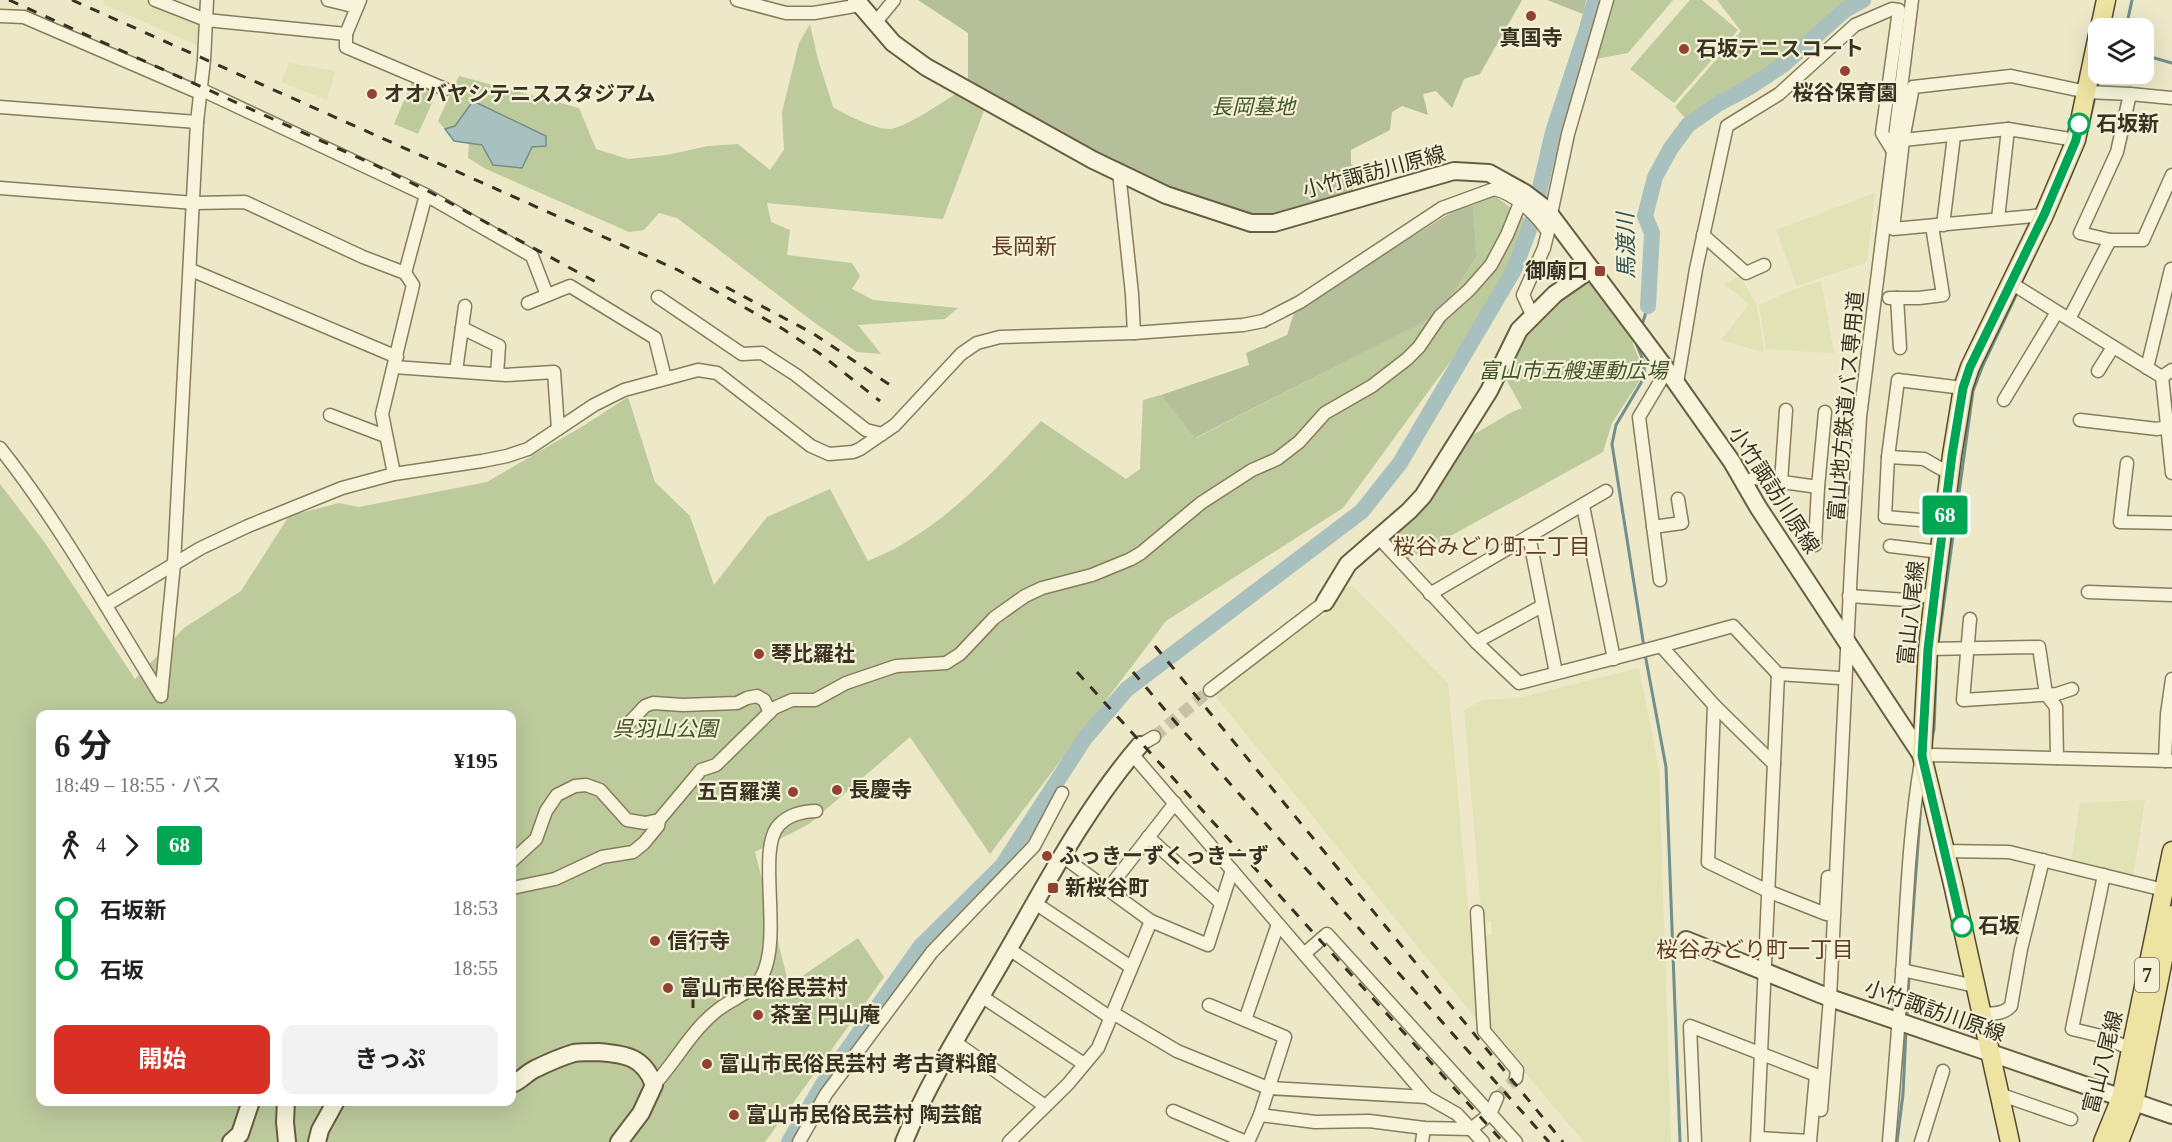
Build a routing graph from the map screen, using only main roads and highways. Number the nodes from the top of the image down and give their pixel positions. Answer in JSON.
{"nodes":[{"id":1,"x":2106,"y":0,"type":"edge"},
{"id":2,"x":858,"y":2,"type":"edge"},
{"id":3,"x":2102,"y":18,"type":"edge"},
{"id":4,"x":2089,"y":84,"type":"edge"},
{"id":5,"x":1591,"y":269,"type":"junction"},
{"id":6,"x":1325,"y":602,"type":"road end"},
{"id":7,"x":1142,"y":746,"type":"tunnel mouth"},
{"id":8,"x":1922,"y":756,"type":"junction"},
{"id":9,"x":2172,"y":851,"type":"edge"},
{"id":10,"x":2172,"y":915,"type":"edge"},
{"id":11,"x":1686,"y":940,"type":"dead end"},
{"id":12,"x":1990,"y":1054,"type":"junction"},
{"id":13,"x":516,"y":1083,"type":"edge"},
{"id":14,"x":2128,"y":1101,"type":"junction"},
{"id":15,"x":249,"y":1106,"type":"edge"},
{"id":16,"x":286,"y":1106,"type":"edge"},
{"id":17,"x":333,"y":1106,"type":"edge"},
{"id":18,"x":2172,"y":1115,"type":"edge"},
{"id":19,"x":231,"y":1142,"type":"edge"},
{"id":20,"x":287,"y":1142,"type":"edge"},
{"id":21,"x":317,"y":1142,"type":"edge"},
{"id":22,"x":618,"y":1142,"type":"edge"},
{"id":23,"x":904,"y":1142,"type":"edge"},
{"id":24,"x":2010,"y":1142,"type":"edge"},
{"id":25,"x":2103,"y":1142,"type":"edge"},
{"id":26,"x":2119,"y":1142,"type":"edge"}],
"edges":[{"from":1,"to":3,"type":"main road"},
{"from":2,"to":5,"type":"main road","name":"小竹諏訪川原線"},
{"from":4,"to":8,"type":"main road","name":"富山八尾線"},
{"from":5,"to":6,"type":"main road"},
{"from":5,"to":8,"type":"main road","name":"小竹諏訪川原線"},
{"from":7,"to":23,"type":"main road"},
{"from":8,"to":12,"type":"main road","name":"富山八尾線"},
{"from":9,"to":14,"type":"main road","name":"富山八尾線","number":"7"},
{"from":10,"to":14,"type":"main road","name":"富山八尾線","number":"7"},
{"from":11,"to":12,"type":"main road","name":"小竹諏訪川原線"},
{"from":12,"to":14,"type":"main road","name":"小竹諏訪川原線"},
{"from":12,"to":24,"type":"main road","name":"富山八尾線"},
{"from":13,"to":22,"type":"main road"},
{"from":14,"to":18,"type":"main road","name":"小竹諏訪川原線"},
{"from":14,"to":25,"type":"main road","name":"富山八尾線","number":"7"},
{"from":14,"to":26,"type":"main road","name":"富山八尾線","number":"7"},
{"from":15,"to":19,"type":"main road"},
{"from":16,"to":20,"type":"main road"},
{"from":17,"to":21,"type":"main road"}]}
